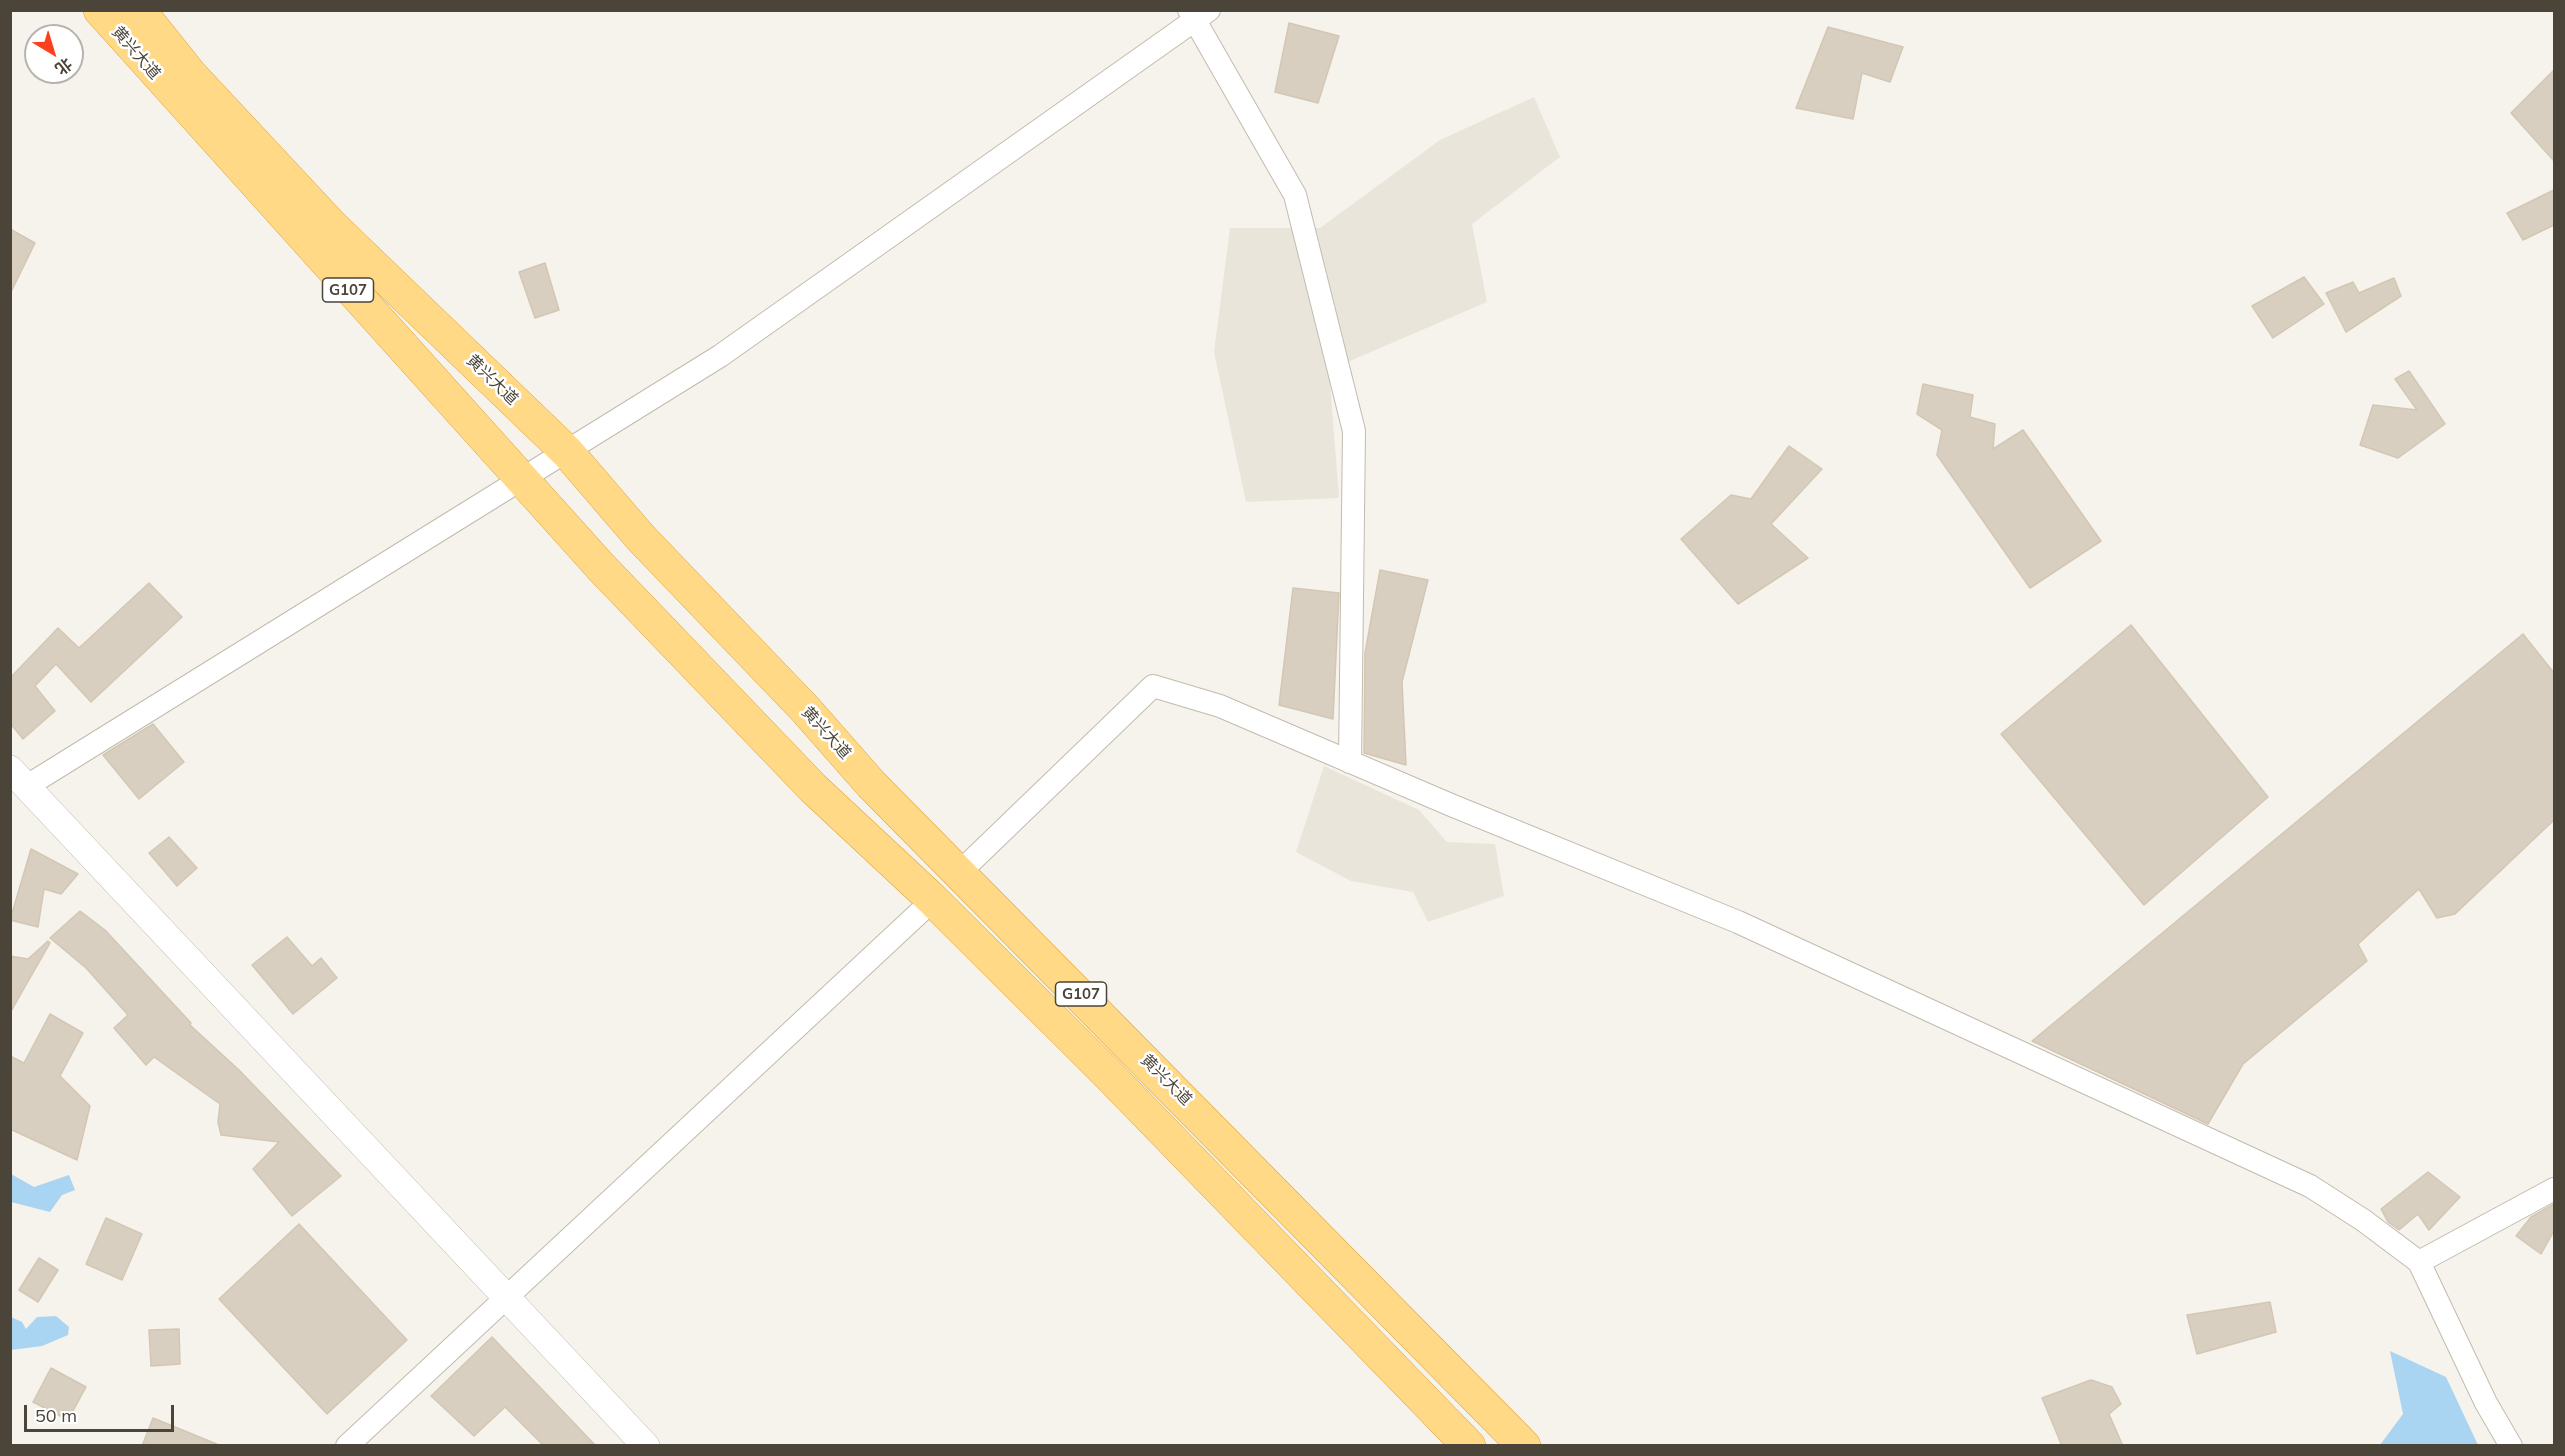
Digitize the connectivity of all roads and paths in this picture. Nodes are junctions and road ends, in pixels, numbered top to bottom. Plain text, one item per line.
1 (100, 10) edge
2 (139, 10) edge
3 (1198, 14) edge
4 (568, 453) junction
5 (521, 481) junction
6 (701, 600) junction
7 (665, 635) junction
8 (1350, 762) junction
9 (19, 777) edge
10 (960, 872) junction
11 (933, 900) junction
12 (2554, 1189) edge
13 (2420, 1262) junction
14 (505, 1298) junction
15 (347, 1446) edge
16 (646, 1446) edge
17 (1469, 1446) edge
18 (1524, 1446) edge
19 (2511, 1446) edge

1 - 5 highway, 黄兴大道 / G107
2 - 4 highway, 黄兴大道 / G107
3 - 4 street
3 - 8 street
4 - 5 street
4 - 6 highway, 黄兴大道 / G107
5 - 7 highway, 黄兴大道 / G107
5 - 9 street
6 - 7 highway
6 - 10 highway, 黄兴大道 / G107
7 - 11 highway, 黄兴大道 / G107
8 - 10 street
8 - 13 street
9 - 14 street
10 - 18 highway, 黄兴大道 / G107
11 - 14 street
11 - 17 highway, 黄兴大道 / G107
12 - 13 street
13 - 19 street
14 - 15 street
14 - 16 street

